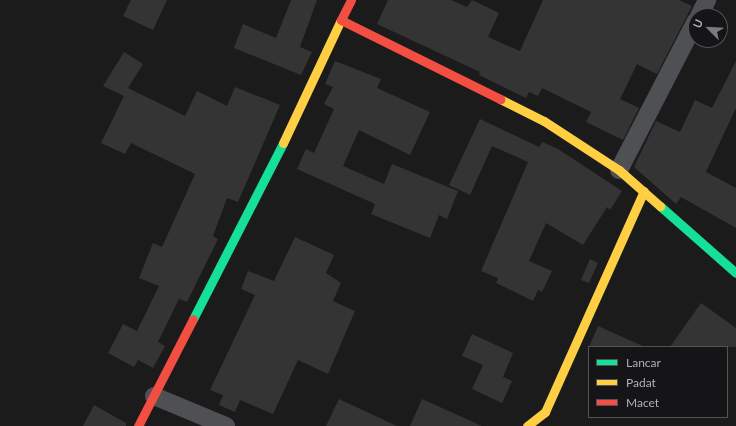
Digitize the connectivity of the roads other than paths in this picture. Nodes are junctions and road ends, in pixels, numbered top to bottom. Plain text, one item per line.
1 (351, 0) edge
2 (341, 20) junction
3 (688, 37) edge
4 (619, 170) junction
5 (644, 191) junction
6 (736, 273) edge
7 (154, 396) junction
8 (138, 426) edge
9 (226, 426) edge
10 (527, 426) edge

1 - 2 street
2 - 4 street
2 - 7 street
3 - 4 street
4 - 5 street
5 - 6 street
5 - 10 street
7 - 8 street
7 - 9 street

